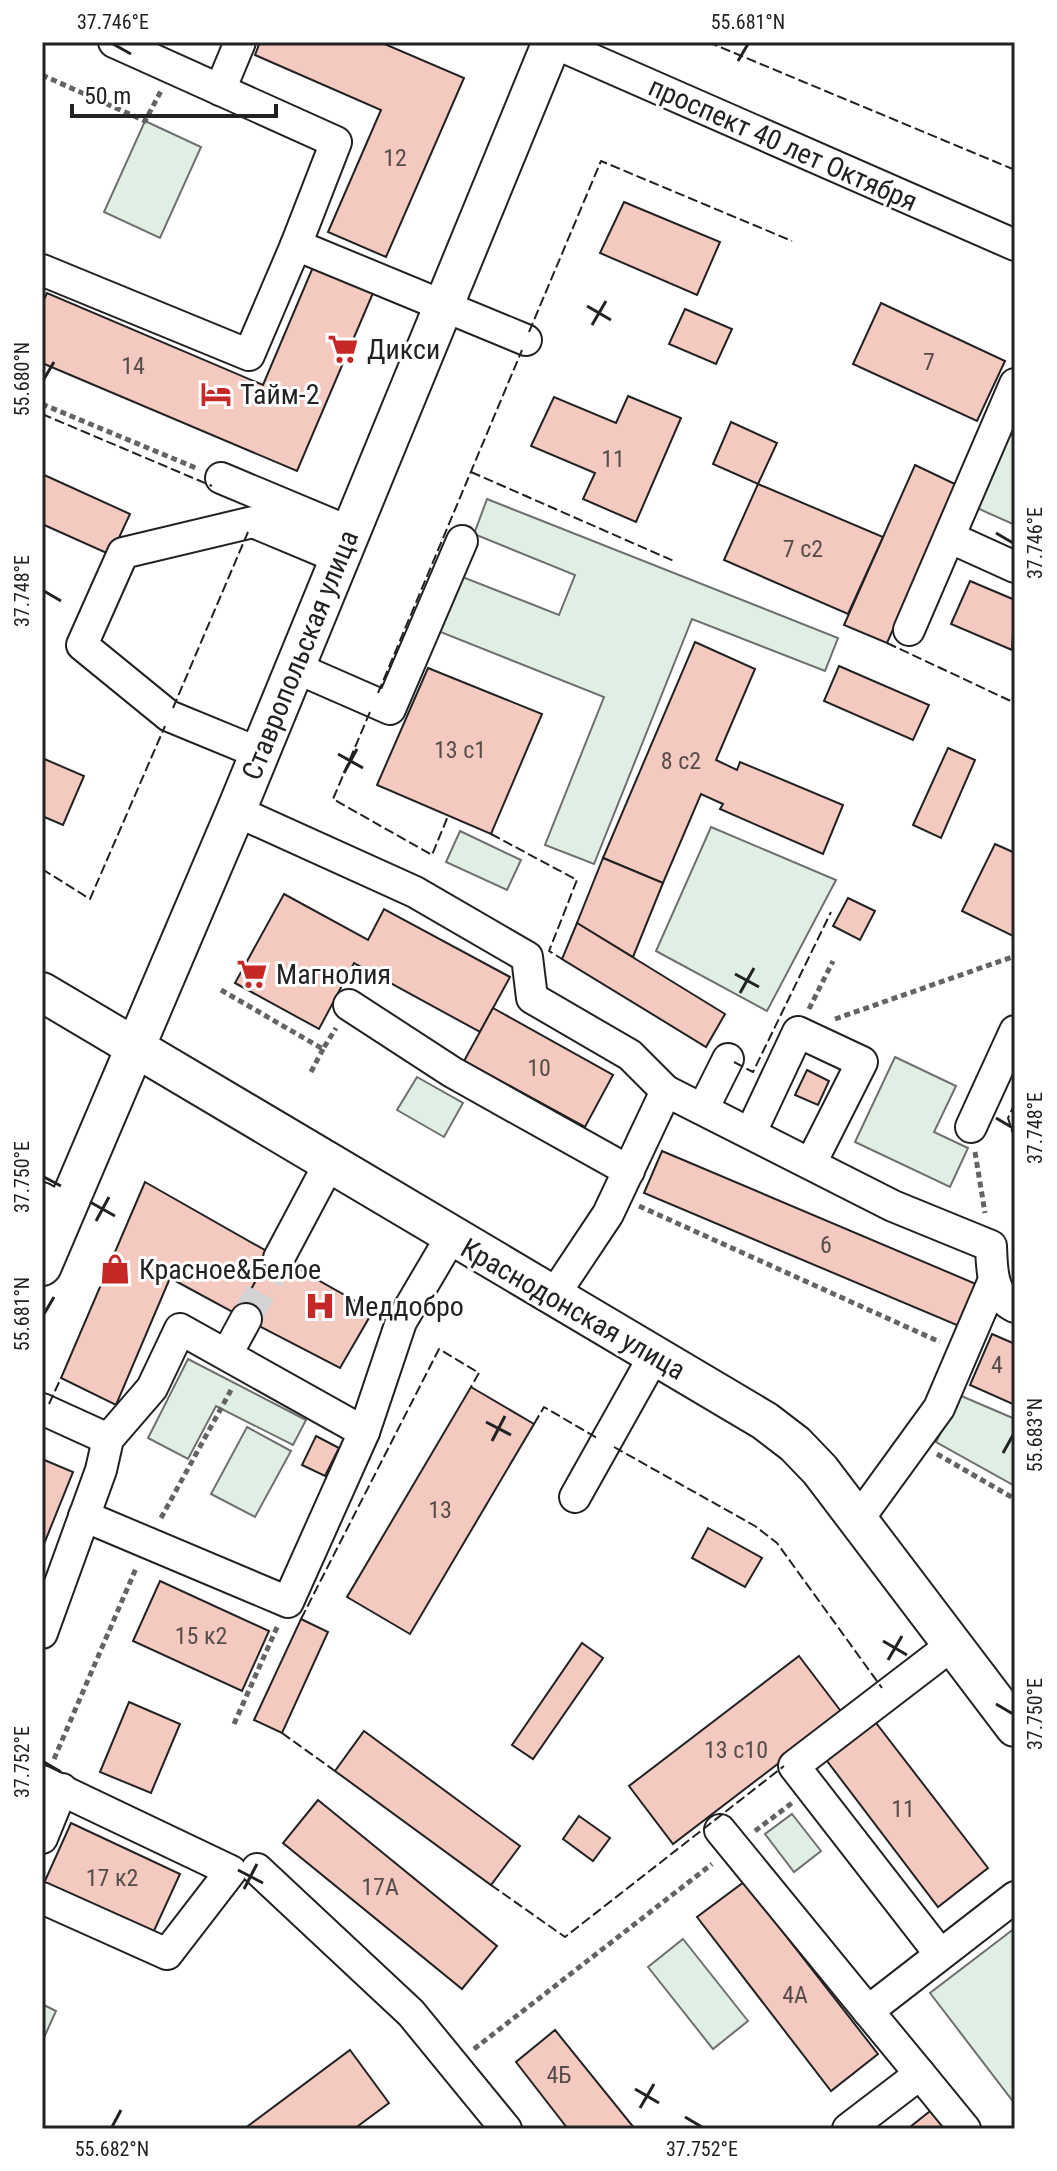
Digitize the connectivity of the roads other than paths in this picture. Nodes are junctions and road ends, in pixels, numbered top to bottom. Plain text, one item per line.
1 (114, 42) edge
2 (240, 42) edge
3 (552, 42) edge
4 (220, 90) junction
5 (296, 245) junction
6 (1015, 245) edge
7 (42, 270) edge
8 (443, 305) junction
9 (526, 340) dead end
10 (1015, 384) edge
11 (1000, 418) edge
12 (221, 478) road end
13 (951, 538) junction
14 (462, 541) dead end
15 (345, 545) junction
16 (1015, 567) edge
17 (909, 630) dead end
18 (294, 667) junction
19 (259, 753) junction
20 (236, 811) junction
21 (42, 992) edge
22 (349, 1005) road end
23 (1015, 1031) edge
24 (136, 1048) junction
25 (728, 1059) dead end
26 (666, 1091) junction
27 (703, 1109) junction
28 (971, 1127) road end
29 (751, 1132) junction
30 (811, 1163) junction
31 (329, 1164) junction
32 (622, 1183) junction
33 (54, 1205) edge
34 (451, 1237) junction
35 (279, 1258) tunnel mouth
36 (42, 1266) edge
37 (993, 1282) junction
38 (552, 1298) junction
39 (1015, 1307) edge
40 (246, 1319) tunnel mouth
41 (227, 1354) junction
42 (654, 1356) junction
43 (42, 1409) edge
44 (364, 1432) junction
45 (108, 1439) junction
46 (575, 1497) dead end
47 (84, 1516) junction
48 (857, 1521) junction
49 (42, 1633) edge
50 (952, 1645) junction
51 (1015, 1727) edge
52 (52, 1785) edge
53 (42, 1838) edge
54 (727, 1838) road end
55 (257, 1869) dead end
56 (1015, 1897) edge
57 (42, 1898) edge
58 (940, 1954) junction
59 (868, 2011) junction
60 (920, 2074) junction
61 (506, 2129) edge
62 (848, 2129) edge
63 (965, 2129) edge

1 - 4 street
2 - 4 street
3 - 6 street, проспект 40 лет Октября
3 - 8 main road, Ставропольская улица
4 - 5 street
5 - 7 street
5 - 8 street
8 - 9 street
8 - 15 main road, Ставропольская улица
10 - 11 street
11 - 13 street
12 - 15 street
13 - 16 street
13 - 17 street
14 - 18 street
15 - 18 main road, Ставропольская улица
15 - 19 street
18 - 19 main road, Ставропольская улица
19 - 20 main road, Ставропольская улица
20 - 24 main road, Ставропольская улица
20 - 26 street
21 - 24 main road, Краснодонская улица
22 - 32 street
23 - 28 street
24 - 31 main road, Краснодонская улица
24 - 33 main road, Ставропольская улица
25 - 27 street
26 - 27 street
26 - 32 street
27 - 29 street
29 - 30 street
29 - 30 street
30 - 37 street
31 - 34 main road, Краснодонская улица
31 - 35 street
32 - 38 street
33 - 36 main road, Ставропольская улица
34 - 38 main road, Краснодонская улица
34 - 44 street
37 - 39 street
37 - 48 street
38 - 42 main road, Краснодонская улица
40 - 41 street
41 - 44 street
41 - 45 street
42 - 46 street
42 - 48 main road, Краснодонская улица
43 - 45 street
44 - 47 street
45 - 47 street
47 - 49 street
48 - 50 main road, Краснодонская улица
50 - 51 main road, Краснодонская улица
50 - 58 street
52 - 53 street
52 - 57 street
54 - 59 street
55 - 61 street
56 - 58 street
58 - 59 street
59 - 60 street
60 - 62 street
60 - 63 street

